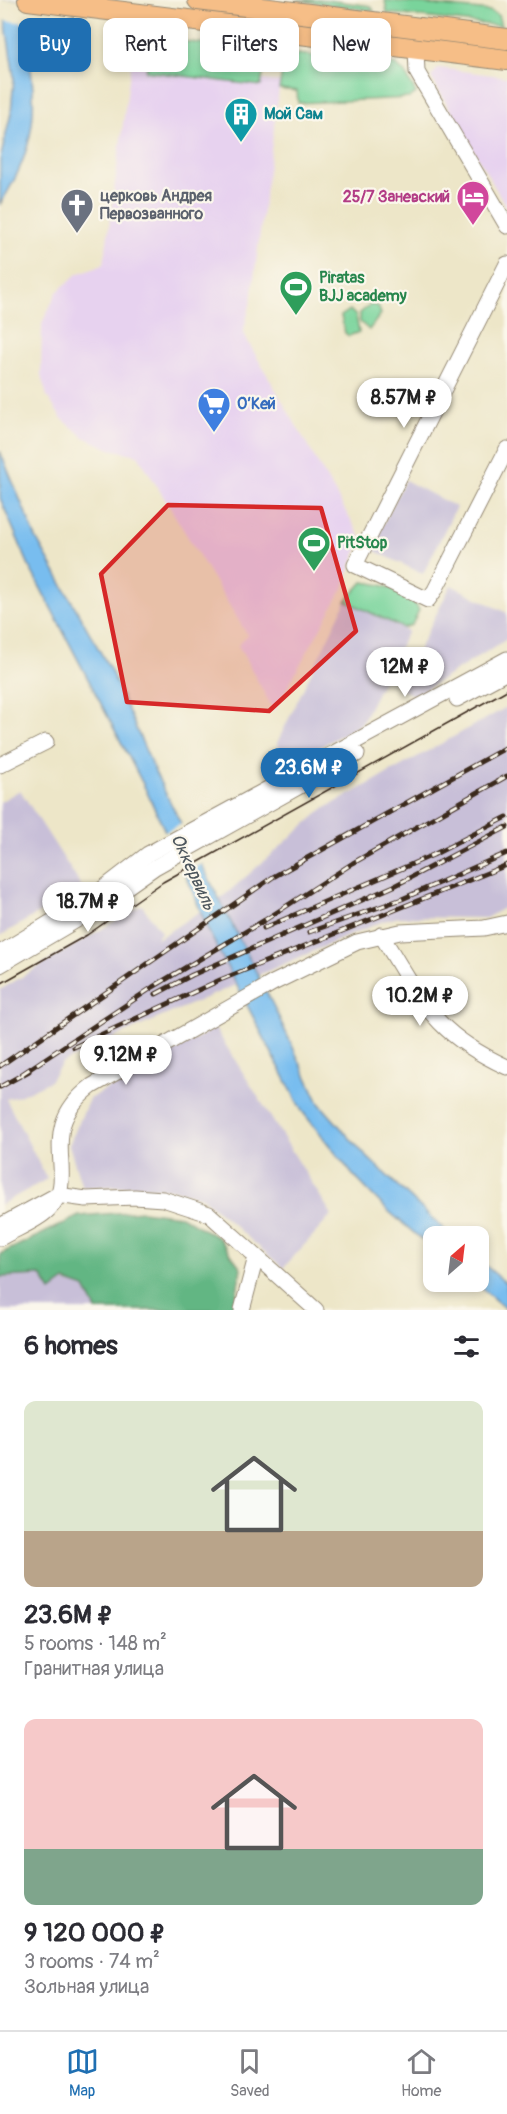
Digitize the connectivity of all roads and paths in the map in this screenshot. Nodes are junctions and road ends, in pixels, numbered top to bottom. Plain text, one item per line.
1 (198, 0) edge
2 (37, 2) edge
3 (507, 39) edge
4 (416, 50) junction
5 (507, 60) edge
6 (507, 226) edge
7 (507, 264) edge
8 (507, 449) edge
9 (507, 659) edge
10 (507, 672) edge
11 (46, 742) dead end
12 (0, 765) edge
13 (215, 825) junction
14 (152, 861) junction
15 (507, 923) edge
16 (381, 935) junction
17 (0, 953) edge
18 (0, 965) edge
19 (507, 1067) edge
20 (57, 1195) junction
21 (0, 1226) edge
22 (0, 1238) edge
23 (256, 1257) junction
24 (242, 1310) edge
25 (316, 1310) edge

1 - 3 main road
2 - 4 main road
4 - 5 main road
4 - 6 street
7 - 8 street
9 - 13 street
10 - 13 street
11 - 12 street
13 - 14 street
14 - 17 street
14 - 18 street
15 - 16 street
16 - 19 street
16 - 20 street
20 - 21 street
20 - 22 street
20 - 23 street
23 - 24 street
23 - 25 street

